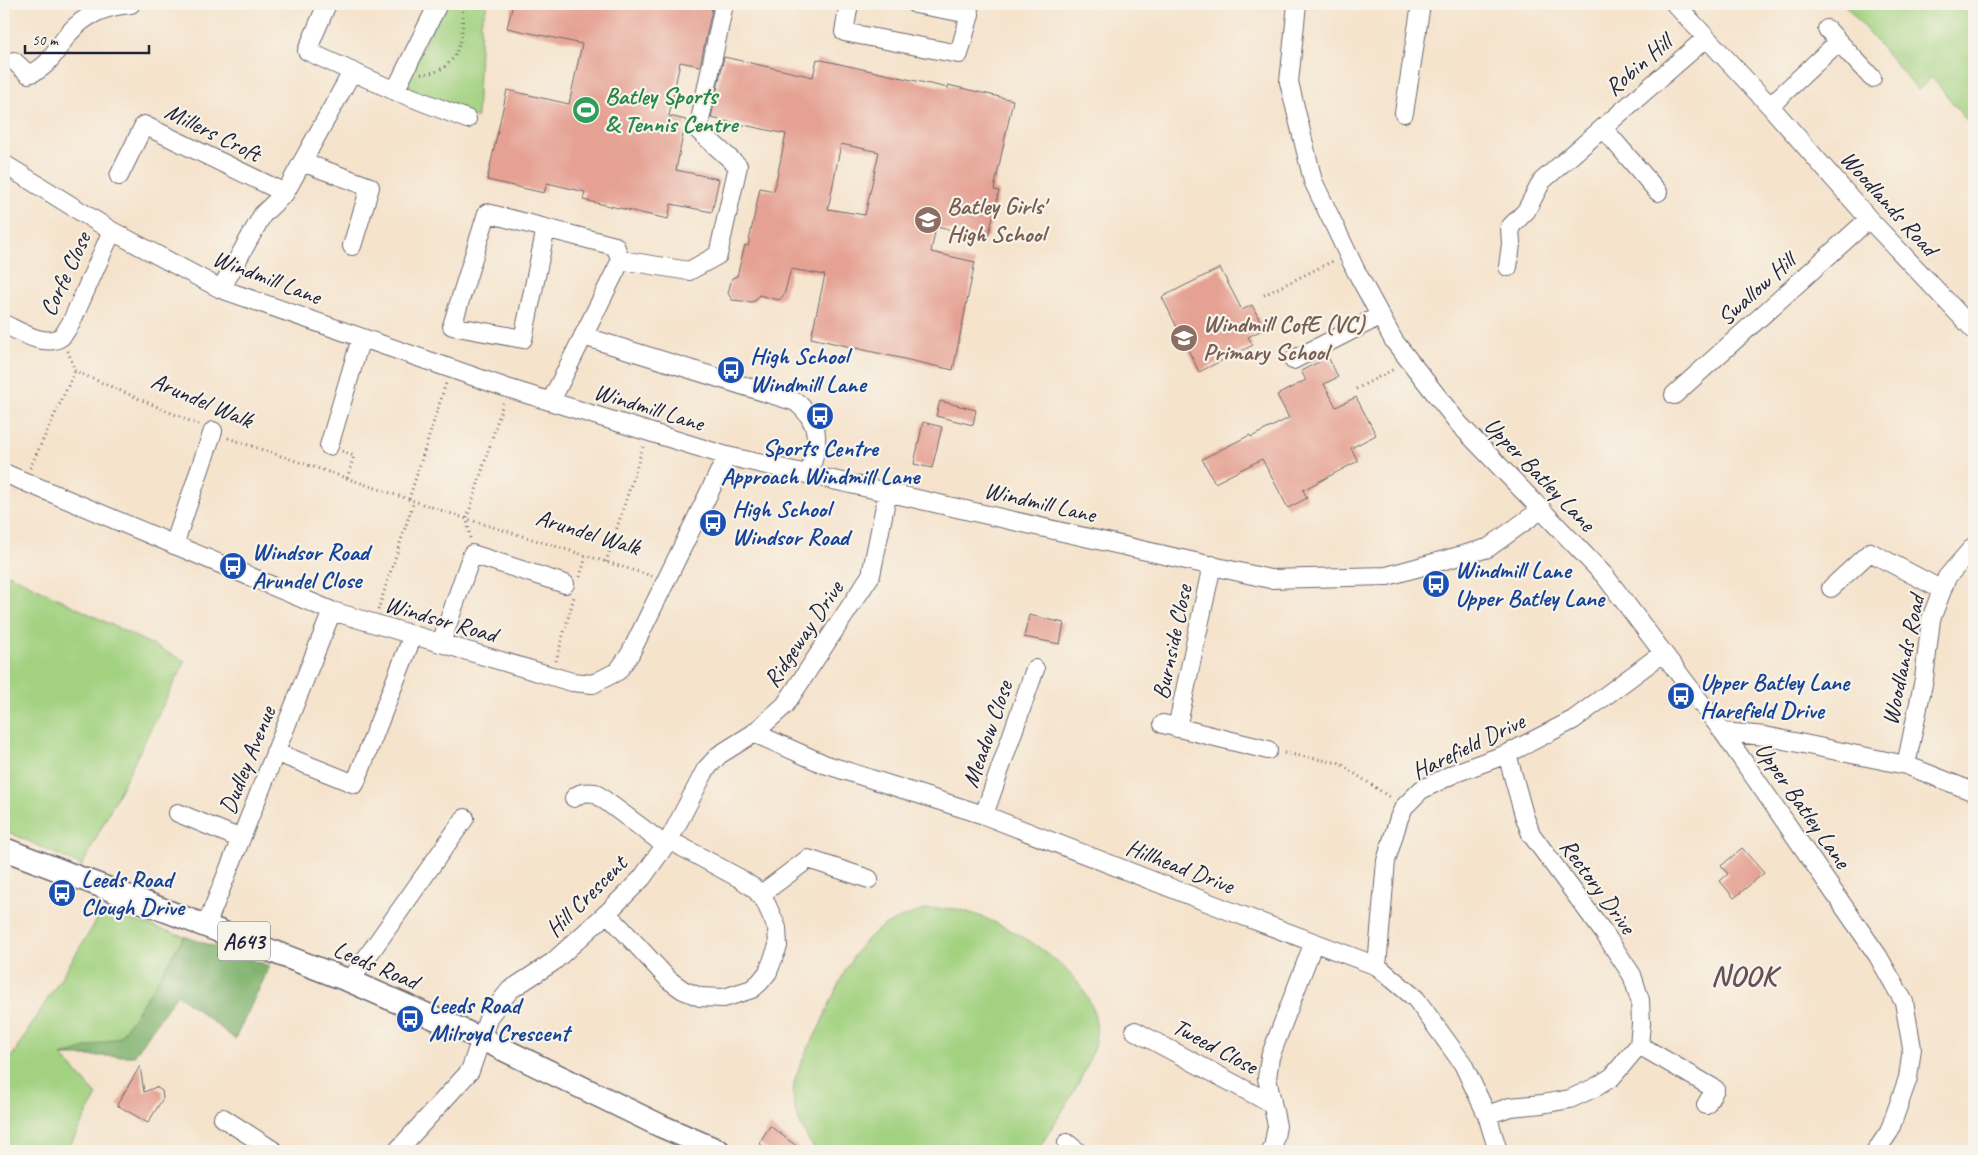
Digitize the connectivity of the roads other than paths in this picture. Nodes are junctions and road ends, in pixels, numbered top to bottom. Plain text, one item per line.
1 (131, 4) edge
2 (327, 4) edge
3 (438, 4) edge
4 (724, 4) edge
5 (849, 4) edge
6 (914, 4) edge
7 (1297, 4) edge
8 (1421, 4) edge
9 (1676, 4) edge
10 (1706, 38) junction
11 (14, 61) dead end
12 (352, 72) junction
13 (1872, 78) dead end
14 (395, 91) junction
15 (1770, 106) junction
16 (1404, 113) dead end
17 (467, 120) dead end
18 (1602, 128) junction
19 (302, 162) junction
20 (4, 164) edge
21 (119, 176) dead end
22 (1658, 192) dead end
23 (286, 193) junction
24 (1870, 219) junction
25 (546, 228) junction
26 (112, 230) junction
27 (352, 246) dead end
28 (621, 260) junction
29 (1508, 267) dead end
30 (221, 289) junction
31 (1380, 316) junction
32 (4, 324) edge
33 (1974, 330) edge
34 (583, 336) junction
35 (361, 338) junction
36 (1293, 360) dead end
37 (1674, 395) dead end
38 (551, 401) junction
39 (213, 431) road end
40 (329, 446) road end
41 (727, 456) junction
42 (4, 474) edge
43 (809, 474) junction
44 (888, 491) junction
45 (1542, 509) junction
46 (174, 545) junction
47 (1974, 546) edge
48 (1212, 565) junction
49 (573, 587) road end
50 (1831, 588) dead end
51 (1942, 590) junction
52 (332, 611) junction
53 (413, 635) junction
54 (441, 643) junction
55 (1663, 653) junction
56 (1035, 669) dead end
57 (1723, 732) junction
58 (754, 733) junction
59 (1268, 749) road end
60 (275, 752) junction
61 (1507, 754) junction
62 (1906, 765) junction
63 (706, 769) joint
64 (1974, 792) edge
65 (574, 798) dead end
66 (178, 813) dead end
67 (984, 815) junction
68 (465, 818) dead end
69 (241, 839) junction
70 (667, 843) junction
71 (4, 849) edge
72 (869, 879) dead end
73 (760, 895) junction
74 (607, 913) junction
75 (206, 926) junction
76 (1314, 942) junction
77 (1377, 966) junction
78 (350, 981) junction
79 (1135, 1031) dead end
80 (482, 1039) junction
81 (1639, 1045) junction
82 (1272, 1104) junction
83 (1706, 1105) dead end
84 (1487, 1115) junction
85 (223, 1118) dead end
86 (696, 1147) edge
87 (274, 1151) edge
88 (397, 1151) edge
89 (719, 1151) edge
90 (1270, 1151) edge
91 (1498, 1151) edge
92 (1876, 1151) edge

1 - 11 street
2 - 12 street
3 - 14 street
4 - 28 street
5 - 6 street
7 - 31 street, Upper Batley Lane
8 - 16 street
9 - 10 street, Woodlands Road
10 - 15 street, Woodlands Road
10 - 18 street, Robin Hill
12 - 14 street
12 - 19 street
13 - 15 street
14 - 17 street
15 - 24 street, Woodlands Road
18 - 22 street, Robin Hill
18 - 29 street, Robin Hill
19 - 23 street
19 - 27 street
20 - 26 street, Windmill Lane
21 - 23 street, Millers Croft
23 - 30 street
24 - 33 street, Woodlands Road
24 - 37 street, Swallow Hill
25 - 25 street
25 - 28 street
26 - 30 street, Windmill Lane
26 - 32 street, Corfe Close
28 - 34 street
30 - 35 street, Windmill Lane
31 - 36 street
31 - 45 street, Upper Batley Lane
34 - 38 street
34 - 43 street
35 - 38 street, Windmill Lane
35 - 40 street
38 - 41 street, Windmill Lane
39 - 46 street
41 - 43 street, Windmill Lane
41 - 54 street, Windsor Road
42 - 46 street, Windsor Road
43 - 44 street, Windmill Lane
44 - 48 street, Windmill Lane
44 - 58 street, Ridgeway Drive
45 - 48 street, Windmill Lane
45 - 55 street, Upper Batley Lane
46 - 52 street, Windsor Road
47 - 51 street, Woodlands Road
48 - 59 street, Burnside Close
49 - 54 street
50 - 51 street
51 - 62 street, Woodlands Road
52 - 53 street, Windsor Road
52 - 60 street, Dudley Avenue
53 - 54 street, Windsor Road
53 - 60 street
55 - 57 street, Upper Batley Lane
55 - 61 street, Harefield Drive
56 - 67 street, Meadow Close
57 - 62 street
57 - 92 street, Upper Batley Lane
58 - 63 street, Ridgeway Drive
58 - 67 street, Hillhead Drive
60 - 69 street, Dudley Avenue
61 - 77 street, Harefield Drive
61 - 81 street, Rectory Drive
62 - 64 street
63 - 70 street, Hill Crescent
65 - 70 street
66 - 69 street
67 - 76 street, Hillhead Drive
68 - 78 street
69 - 75 street, Dudley Avenue
70 - 73 street
70 - 74 street, Hill Crescent
71 - 75 main road, Leeds Road / A643
72 - 73 street
73 - 74 street
74 - 80 street, Hill Crescent
75 - 78 main road, Leeds Road / A643
76 - 77 street, Hillhead Drive
76 - 82 street
77 - 84 street, Hillhead Drive
78 - 80 main road, Leeds Road / A643
79 - 82 street, Tweed Close
80 - 86 main road, Leeds Road / A643
80 - 88 street, Hill Crescent
81 - 83 street
81 - 84 street
82 - 90 street
84 - 91 street, Hillhead Drive
85 - 87 street
86 - 89 main road, Leeds Road / A643

